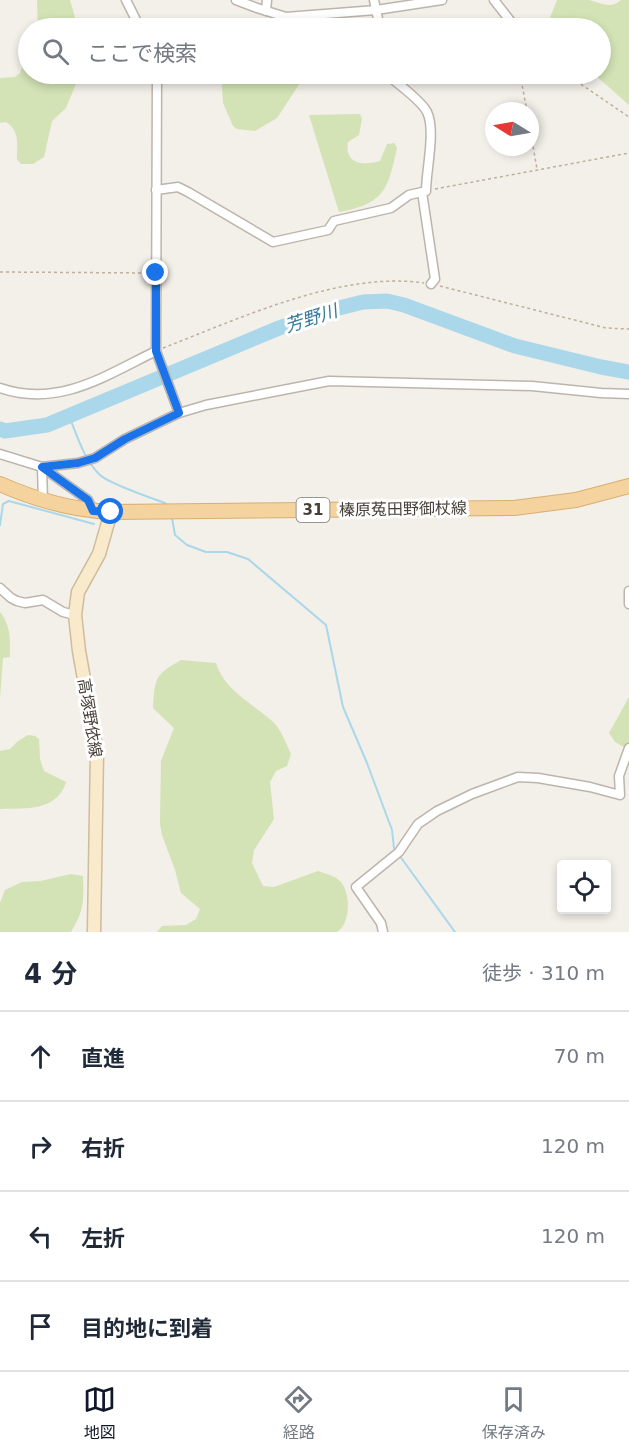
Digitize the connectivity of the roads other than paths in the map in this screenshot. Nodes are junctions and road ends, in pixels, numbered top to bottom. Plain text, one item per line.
1 (126, 0) edge
2 (236, 0) edge
3 (267, 0) edge
4 (374, 0) edge
5 (442, 0) edge
6 (494, 0) edge
7 (376, 10) junction
8 (266, 11) junction
9 (135, 18) edge
10 (378, 18) edge
11 (508, 18) edge
12 (157, 84) edge
13 (397, 84) edge
14 (156, 190) junction
15 (426, 191) road end
16 (431, 284) road end
17 (157, 353) junction
18 (0, 388) edge
19 (629, 394) edge
20 (178, 411) junction
21 (0, 454) edge
22 (42, 467) junction
23 (0, 484) edge
24 (629, 486) edge
25 (43, 501) junction
26 (93, 511) junction
27 (111, 512) junction
28 (0, 588) edge
29 (629, 591) edge
30 (629, 604) edge
31 (75, 615) junction
32 (629, 748) edge
33 (94, 932) edge
34 (383, 932) edge

1 - 9 street
2 - 8 street
3 - 8 street
4 - 7 street
5 - 7 street
6 - 11 street
7 - 8 street
7 - 10 street
12 - 14 street
13 - 15 street
14 - 16 street
14 - 17 street
17 - 18 street
17 - 20 street
19 - 20 street
20 - 22 street
21 - 22 street
22 - 25 street
22 - 26 street
23 - 25 main road, 榛原菟田野御杖線 / 31
24 - 27 main road, 榛原菟田野御杖線 / 31
25 - 26 main road, 榛原菟田野御杖線 / 31
26 - 27 main road, 榛原菟田野御杖線 / 31
27 - 31 main road, 高塚野依線
28 - 31 street
29 - 30 street
31 - 33 main road, 高塚野依線
32 - 34 street

